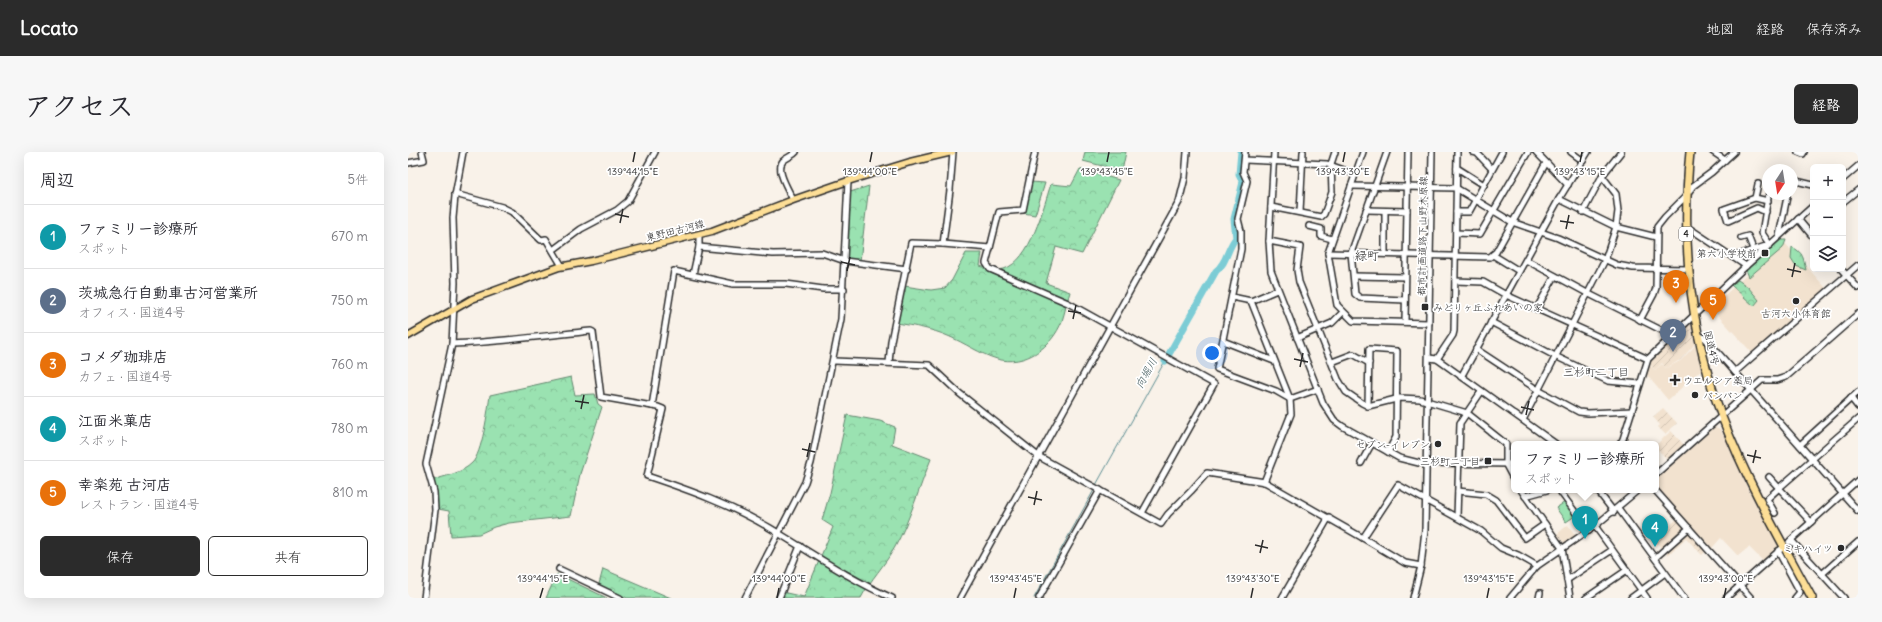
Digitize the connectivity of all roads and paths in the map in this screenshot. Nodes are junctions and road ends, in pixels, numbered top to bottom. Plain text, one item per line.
1 (422, 152) edge
2 (463, 152) edge
3 (655, 152) edge
4 (796, 152) edge
5 (952, 152) edge
6 (1035, 152) edge
7 (1187, 152) edge
8 (1245, 152) edge
9 (1274, 152) edge
10 (1303, 152) edge
11 (1335, 152) edge
12 (1363, 152) edge
13 (1387, 152) edge
14 (1408, 152) edge
15 (1432, 152) edge
16 (1457, 152) edge
17 (1473, 152) edge
18 (1502, 152) edge
19 (1528, 152) edge
20 (1536, 152) edge
21 (1571, 152) edge
22 (1588, 152) edge
23 (1621, 152) edge
24 (1690, 152) edge
25 (1713, 152) edge
26 (1734, 152) edge
27 (1798, 152) edge
28 (1804, 152) edge
29 (1245, 160) junction
30 (1725, 160) junction
31 (1583, 161) junction
32 (1273, 162) junction
33 (408, 163) edge
34 (1303, 163) junction
35 (1546, 163) junction
36 (1331, 164) junction
37 (1858, 166) edge
38 (1456, 168) junction
39 (1492, 169) junction
40 (1355, 174) junction
41 (1602, 176) junction
42 (1846, 177) edge
43 (848, 181) junction
44 (1798, 181) edge
45 (1810, 183) edge
46 (1758, 184) dead end
47 (1484, 185) junction
48 (1568, 185) junction
49 (1351, 186) junction
50 (1374, 187) junction
51 (1407, 187) junction
52 (1432, 187) junction
53 (1456, 188) junction
54 (1858, 190) edge
55 (455, 194) junction
56 (1687, 194) junction
57 (1755, 198) junction
58 (1559, 199) junction
59 (793, 200) junction
60 (1475, 200) junction
61 (1786, 200) edge
62 (1846, 200) edge
63 (1271, 207) junction
64 (1810, 209) edge
65 (1366, 210) junction
66 (1385, 211) junction
67 (1406, 211) junction
68 (1494, 211) junction
69 (1300, 212) junction
70 (1456, 212) junction
71 (1583, 212) junction
72 (1766, 212) junction
73 (1798, 219) junction
74 (1512, 222) junction
75 (1308, 226) dead end
76 (1686, 226) junction
77 (1616, 227) junction
78 (1541, 232) junction
79 (1808, 232) joint
80 (1456, 233) junction
81 (699, 235) junction
82 (1779, 236) junction
83 (1812, 236) edge
84 (1656, 237) junction
85 (1741, 238) dead end
86 (1332, 239) junction
87 (1269, 241) junction
88 (943, 244) junction
89 (1770, 245) junction
90 (699, 247) junction
91 (990, 248) junction
92 (1753, 249) junction
93 (553, 250) junction
94 (1328, 253) junction
95 (1351, 253) junction
96 (1385, 254) junction
97 (1406, 254) junction
98 (1430, 255) junction
99 (1456, 255) junction
100 (1493, 256) junction
101 (1732, 257) junction
102 (845, 260) junction
103 (1526, 260) junction
104 (1605, 260) junction
105 (1858, 265) edge
106 (562, 266) junction
107 (1746, 266) junction
108 (907, 269) junction
109 (1656, 269) junction
110 (1688, 269) junction
111 (1519, 271) junction
112 (1844, 272) edge
113 (692, 274) junction
114 (1354, 276) junction
115 (1555, 276) junction
116 (1847, 276) junction
117 (1405, 277) junction
118 (1455, 281) junction
119 (1858, 288) edge
120 (844, 289) junction
121 (1277, 290) junction
122 (1587, 293) junction
123 (1506, 295) junction
124 (1232, 297) junction
125 (1405, 300) junction
126 (1250, 301) junction
127 (1537, 308) junction
128 (453, 311) junction
129 (1343, 312) junction
130 (1858, 314) edge
131 (1695, 316) junction
132 (1640, 320) junction
133 (1405, 322) junction
134 (1491, 322) junction
135 (1429, 323) junction
136 (1572, 324) junction
137 (1111, 326) junction
138 (1318, 330) junction
139 (1698, 335) junction
140 (408, 336) edge
141 (1673, 336) junction
142 (1297, 338) junction
143 (1223, 341) junction
144 (452, 344) junction
145 (1476, 349) junction
146 (1555, 356) junction
147 (1429, 358) junction
148 (1437, 359) junction
149 (1648, 359) junction
150 (1274, 360) junction
151 (834, 361) junction
152 (1332, 362) junction
153 (889, 363) junction
154 (1369, 363) junction
155 (1736, 372) junction
156 (1461, 377) junction
157 (1640, 384) junction
158 (1318, 389) junction
159 (1538, 390) junction
160 (1751, 390) junction
161 (1481, 392) junction
162 (1858, 392) edge
163 (1851, 398) junction
164 (1290, 399) junction
165 (1397, 399) junction
166 (1428, 401) junction
167 (652, 406) junction
168 (1368, 406) junction
169 (1858, 407) edge
170 (1632, 411) junction
171 (1467, 413) junction
172 (1721, 415) junction
173 (1858, 419) edge
174 (1523, 420) junction
175 (1552, 441) edge
176 (1621, 441) edge
177 (1372, 443) junction
178 (1800, 445) junction
179 (1388, 452) junction
180 (1038, 456) junction
181 (1814, 460) junction
182 (1361, 463) dead end
183 (1427, 464) junction
184 (1459, 464) junction
185 (1511, 464) edge
186 (1506, 465) junction
187 (1659, 471) edge
188 (1511, 474) edge
189 (1769, 477) dead end
190 (1858, 480) edge
191 (1264, 482) junction
192 (1779, 488) junction
193 (1100, 490) junction
194 (1458, 492) junction
195 (1523, 493) edge
196 (1536, 493) edge
197 (1561, 493) edge
198 (1600, 493) edge
199 (1635, 493) edge
200 (1658, 493) edge
201 (1844, 494) junction
202 (1525, 496) junction
203 (1426, 500) junction
204 (1618, 508) junction
205 (1858, 511) edge
206 (1614, 512) junction
207 (1142, 513) junction
208 (1775, 513) dead end
209 (1457, 516) junction
210 (1329, 517) junction
211 (1811, 522) junction
212 (1545, 524) junction
213 (1595, 526) junction
214 (1689, 528) junction
215 (1588, 531) junction
216 (779, 533) junction
217 (1363, 538) junction
218 (1858, 542) edge
219 (800, 546) junction
220 (1562, 548) junction
221 (1612, 550) junction
222 (1655, 558) junction
223 (1421, 566) junction
224 (1537, 566) junction
225 (559, 569) dead end
226 (1627, 570) junction
227 (1665, 573) junction
228 (1822, 574) junction
229 (1567, 580) junction
230 (1740, 586) junction
231 (1642, 590) junction
232 (424, 598) edge
233 (620, 598) edge
234 (745, 598) edge
235 (779, 598) edge
236 (892, 598) edge
237 (960, 598) edge
238 (1039, 598) edge
239 (1282, 598) edge
240 (1413, 598) edge
241 (1510, 598) edge
242 (1570, 598) edge
243 (1586, 598) edge
244 (1630, 598) edge
245 (1647, 598) edge
246 (1684, 598) edge
247 (1726, 598) edge
248 (1751, 598) edge
249 (1795, 598) edge
250 (1812, 598) edge
251 (1844, 598) edge

1 - 33 street
2 - 55 street
3 - 93 street
4 - 59 street
5 - 43 main road, 東野田古河線
5 - 88 street
6 - 91 street
7 - 137 street
8 - 29 street
9 - 32 street
10 - 34 street
11 - 36 street
12 - 40 street
13 - 50 street
14 - 51 street
15 - 52 street, 都市計画道路下山野木原線
16 - 38 street
17 - 39 street
18 - 39 street
19 - 68 street
20 - 35 street
21 - 31 street
22 - 31 street
23 - 41 street
24 - 56 highway, 国道4号 / 4
25 - 30 street
26 - 30 street
27 - 28 street
29 - 32 street
29 - 124 street
30 - 56 street
31 - 48 street
32 - 34 street
32 - 63 street
34 - 36 street
34 - 69 street
35 - 48 street
35 - 74 street
36 - 40 street
36 - 69 street
37 - 42 street
38 - 47 street
38 - 53 street
39 - 47 street
40 - 49 street
41 - 71 street
41 - 77 street
43 - 59 main road, 東野田古河線
43 - 102 street
44 - 45 street
46 - 57 street
47 - 60 street
48 - 58 street
49 - 50 street
49 - 86 street
50 - 51 street
50 - 65 street
51 - 52 street
51 - 67 street
52 - 53 street
52 - 98 street, 都市計画道路下山野木原線
53 - 60 street
53 - 70 street
54 - 62 street
55 - 93 street
55 - 128 street
56 - 76 highway, 国道4号 / 4
56 - 84 street
57 - 72 street
57 - 72 street
58 - 71 street
58 - 78 street
59 - 81 main road, 東野田古河線
60 - 68 street
60 - 70 street
61 - 82 street
63 - 69 street
63 - 87 street
64 - 73 street
65 - 66 street
65 - 95 street
66 - 67 street
66 - 96 street
67 - 97 street
68 - 74 street
68 - 80 street
70 - 80 street
71 - 77 street
72 - 89 street
73 - 79 street
73 - 82 street
74 - 78 street
74 - 100 street
75 - 86 street
76 - 101 street
76 - 110 highway, 国道4号 / 4
77 - 84 street
77 - 104 street
78 - 103 street
78 - 104 street
79 - 83 street
80 - 99 street
81 - 90 street
81 - 106 main road, 東野田古河線
82 - 89 street
84 - 109 street
85 - 92 street
86 - 94 street
87 - 121 street
87 - 138 street
88 - 91 street
88 - 108 street
89 - 92 street
89 - 107 street
90 - 102 street
90 - 113 street
91 - 137 street
92 - 101 street
93 - 106 street
94 - 95 street
94 - 129 street
95 - 96 street
95 - 114 street
96 - 97 street
97 - 98 street
97 - 117 street
98 - 99 street
98 - 135 street, 都市計画道路下山野木原線
99 - 100 street
99 - 118 street
100 - 111 street
101 - 107 street
102 - 108 street
102 - 120 street
103 - 111 street
103 - 115 street
104 - 109 street
104 - 122 street
105 - 116 street
106 - 128 main road, 東野田古河線
107 - 131 street
108 - 153 street
109 - 110 street
109 - 132 street
110 - 131 highway, 国道4号 / 4
111 - 123 street
112 - 116 street
113 - 120 street
113 - 167 street
114 - 117 street
114 - 125 street
115 - 122 street
115 - 127 street
116 - 119 street
116 - 155 street
117 - 125 street
118 - 123 street
118 - 148 street
120 - 151 street
121 - 126 street
121 - 142 street
122 - 132 street
122 - 136 street
123 - 127 street
123 - 134 street
124 - 126 street
124 - 143 street
125 - 133 street
126 - 150 street
127 - 136 street
128 - 140 main road, 東野田古河線
128 - 144 street
129 - 133 street
129 - 138 street
130 - 160 street
131 - 139 highway, 国道4号 / 4
131 - 141 street
132 - 141 street
133 - 135 street
134 - 145 street
134 - 146 street
135 - 147 street, 都市計画道路下山野木原線
136 - 146 street
136 - 149 street
137 - 180 street
137 - 207 street
138 - 142 street
138 - 152 street
139 - 155 street
139 - 172 highway, 国道4号 / 4
141 - 149 street
142 - 158 street
143 - 150 street
143 - 164 street
144 - 167 street
144 - 232 street
145 - 156 street
145 - 159 street
146 - 157 street
146 - 159 street
147 - 148 street
147 - 166 street, 都市計画道路下山野木原線
148 - 156 street
149 - 157 street
150 - 164 street
151 - 153 street
151 - 216 street
152 - 154 street
152 - 168 street
153 - 180 street
154 - 165 street
154 - 168 street
155 - 160 street
156 - 161 street
157 - 170 street
158 - 164 street
158 - 177 street
159 - 170 street
159 - 174 street
160 - 172 street
160 - 178 street
161 - 171 street
161 - 174 street
162 - 163 street
163 - 169 street
163 - 178 street
164 - 191 street
165 - 166 street
165 - 168 street
165 - 179 street
166 - 171 street
166 - 183 street, 都市計画道路下山野木原線
167 - 216 street
170 - 176 street
171 - 184 street
171 - 186 street
172 - 187 street
172 - 250 highway, 国道4号 / 4
173 - 181 street
174 - 175 street
177 - 179 street
177 - 182 street
178 - 181 street
179 - 183 street
180 - 193 street
180 - 237 street
181 - 192 street
181 - 201 street
183 - 184 street
183 - 203 street, 都市計画道路下山野木原線
184 - 186 street
184 - 194 street
185 - 186 street
186 - 188 street
189 - 192 street
190 - 201 street
191 - 207 street
191 - 210 street
192 - 208 street
192 - 211 street
193 - 207 street
193 - 238 street
194 - 209 street
194 - 212 street
195 - 202 street
196 - 202 street
197 - 215 street
198 - 206 street
199 - 204 street
200 - 214 street
201 - 205 street
201 - 211 street
202 - 212 street
203 - 209 street
203 - 217 street
203 - 223 street, 都市計画道路下山野木原線
204 - 206 street
204 - 222 street
206 - 213 street
209 - 224 street
210 - 217 street
210 - 239 street
211 - 228 street
212 - 220 street
213 - 215 street
213 - 221 street
214 - 222 street
214 - 230 street
215 - 220 street
216 - 219 street
216 - 234 street
217 - 223 street
218 - 228 street
219 - 235 street
219 - 236 street
220 - 224 street
220 - 229 street
221 - 226 street
221 - 229 street
222 - 227 street
223 - 240 street, 都市計画道路下山野木原線
224 - 241 street
225 - 233 street
226 - 231 street
226 - 243 street
227 - 231 street
227 - 246 street
228 - 251 street
229 - 242 street
230 - 247 street
230 - 248 street
230 - 249 street
231 - 244 street
231 - 245 street

